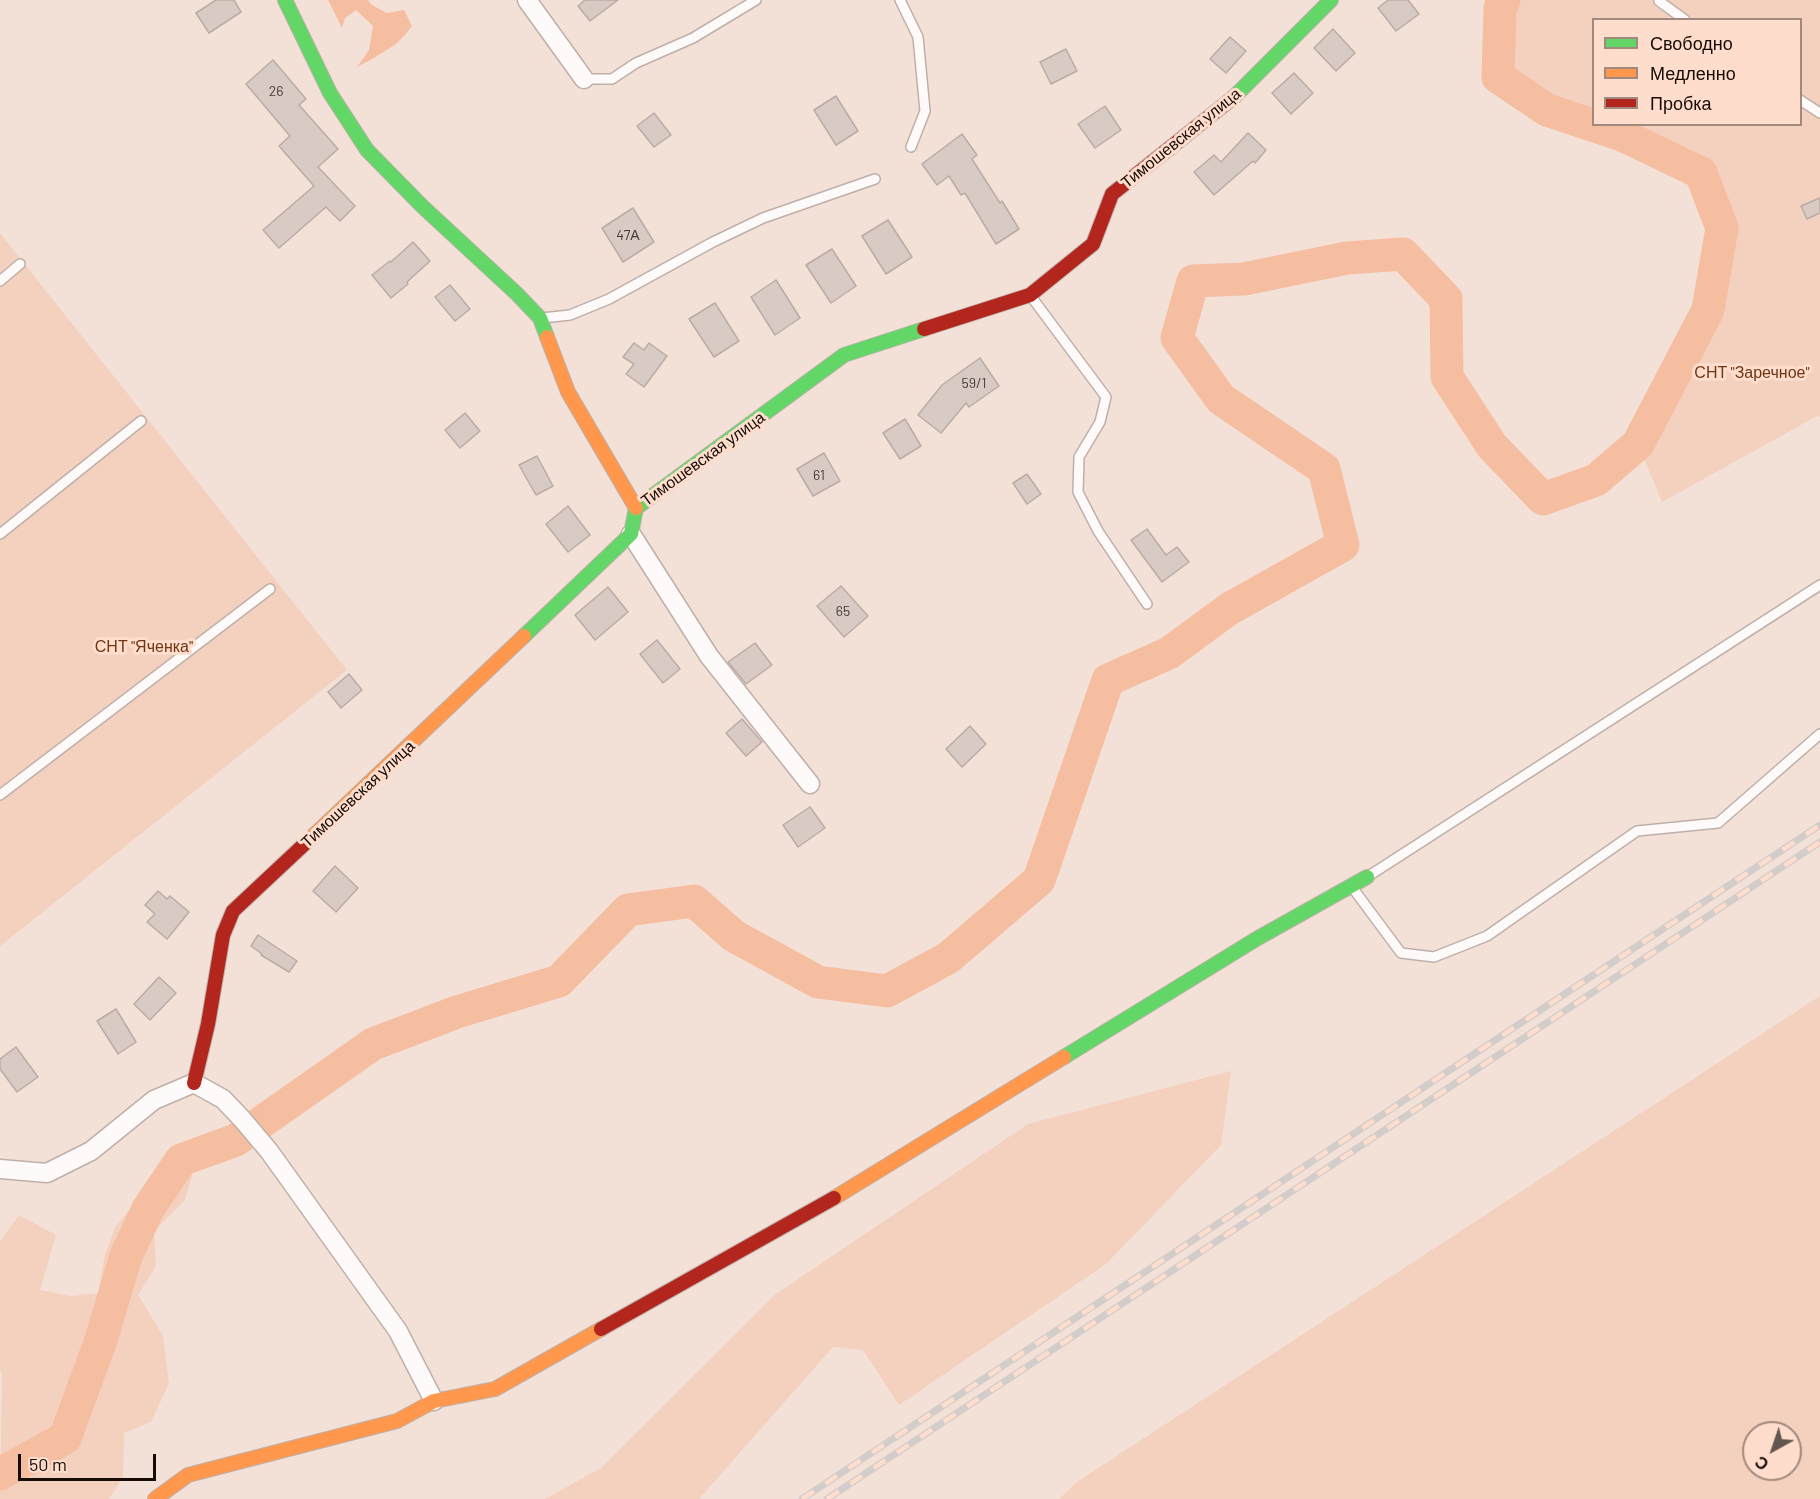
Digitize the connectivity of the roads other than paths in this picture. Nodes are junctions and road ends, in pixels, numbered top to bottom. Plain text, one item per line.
1 (285, 0) edge
2 (527, 0) edge
3 (756, 0) edge
4 (900, 0) edge
5 (1331, 0) edge
6 (1659, 1) edge
7 (1682, 18) edge
8 (584, 79) joint
9 (1802, 101) edge
10 (1820, 113) edge
11 (911, 147) dead end
12 (875, 180) dead end
13 (20, 264) dead end
14 (0, 281) edge
15 (1030, 295) junction
16 (540, 318) junction
17 (141, 421) dead end
18 (636, 508) junction
19 (0, 534) edge
20 (631, 534) junction
21 (1820, 585) edge
22 (270, 589) dead end
23 (1147, 604) dead end
24 (1820, 734) edge
25 (810, 784) dead end
26 (0, 795) edge
27 (1367, 877) joint
28 (1352, 887) junction
29 (194, 1083) junction
30 (0, 1168) edge
31 (434, 1401) junction
32 (155, 1499) edge

1 - 16 street
2 - 8 street
3 - 8 lane
4 - 11 lane
5 - 15 street, Тимошевская улица
6 - 7 lane
9 - 10 lane
12 - 16 lane
13 - 14 lane
15 - 18 street, Тимошевская улица
15 - 23 lane
16 - 18 street
17 - 19 lane
18 - 20 street, Тимошевская улица
20 - 25 street
20 - 29 street, Тимошевская улица
21 - 27 lane
22 - 26 lane
24 - 28 lane
27 - 28 street
28 - 31 street
29 - 30 street
29 - 31 street
31 - 32 street

